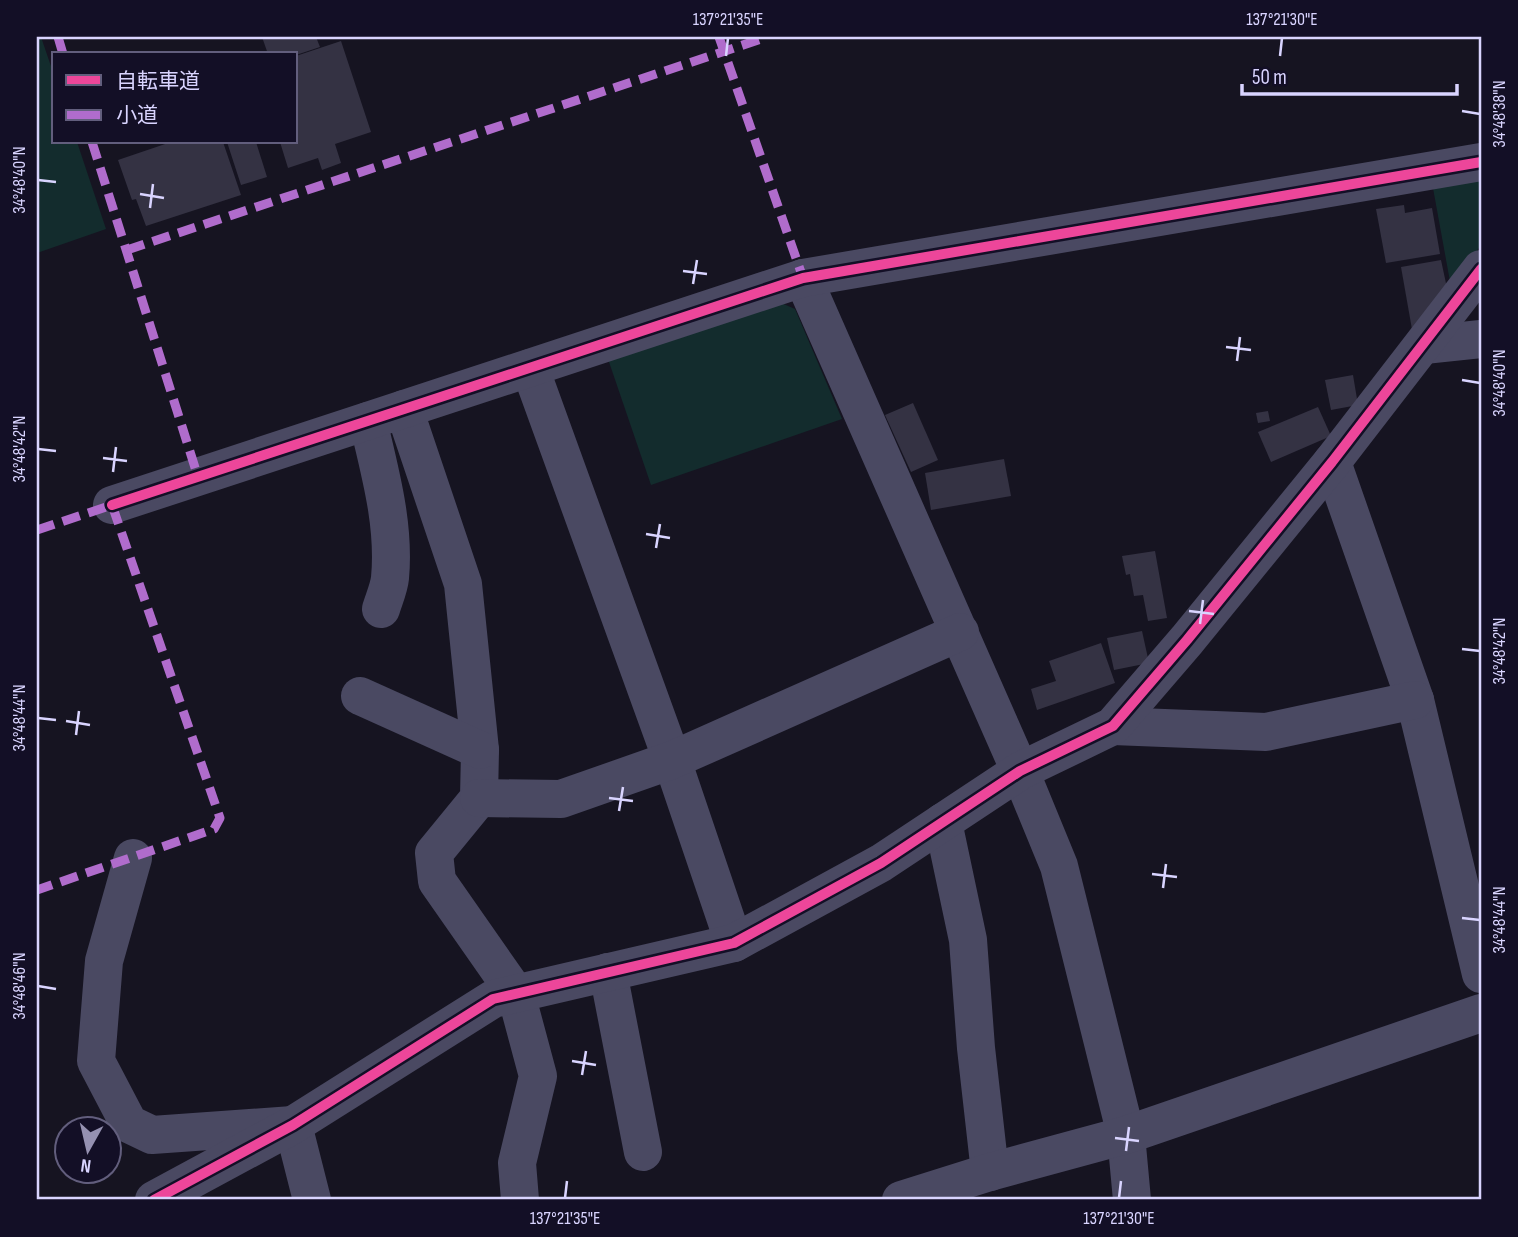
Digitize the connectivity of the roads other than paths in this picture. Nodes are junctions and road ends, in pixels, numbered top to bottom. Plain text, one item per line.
1 (1481, 162) edge
2 (1481, 269) edge
3 (803, 278) junction
4 (1481, 339) edge
5 (1424, 345) junction
6 (530, 368) junction
7 (404, 410) junction
8 (368, 421) junction
9 (1332, 462) junction
10 (112, 505) dead end
11 (381, 609) dead end
12 (960, 632) junction
13 (360, 696) dead end
14 (1415, 701) junction
15 (1113, 726) junction
16 (480, 750) junction
17 (672, 760) junction
18 (1020, 771) junction
19 (479, 798) junction
20 (943, 822) junction
21 (132, 858) dead end
22 (734, 943) junction
23 (608, 972) junction
24 (1481, 975) edge
25 (516, 993) junction
26 (1481, 1013) edge
27 (293, 1125) junction
28 (1126, 1135) junction
29 (643, 1152) dead end
30 (990, 1172) junction
31 (921, 1197) edge
32 (154, 1200) edge
33 (312, 1200) edge
34 (520, 1200) edge
35 (1132, 1200) edge

1 - 3 street
2 - 5 street
3 - 6 street
3 - 12 street
4 - 5 street
5 - 9 street
6 - 7 street
6 - 17 street
7 - 8 street
7 - 16 street
8 - 10 street
8 - 11 street
9 - 14 street
9 - 15 street
12 - 17 street
12 - 18 street
13 - 16 street
14 - 15 street
14 - 24 street
15 - 18 street
16 - 19 street
17 - 19 street
17 - 22 street
18 - 20 street
18 - 28 street
19 - 25 street
20 - 22 street
20 - 30 street
21 - 27 street
22 - 23 street
23 - 25 street
23 - 29 street
25 - 27 street
25 - 34 street
26 - 28 street
27 - 32 street
27 - 33 street
28 - 30 street
28 - 35 street
30 - 31 street

